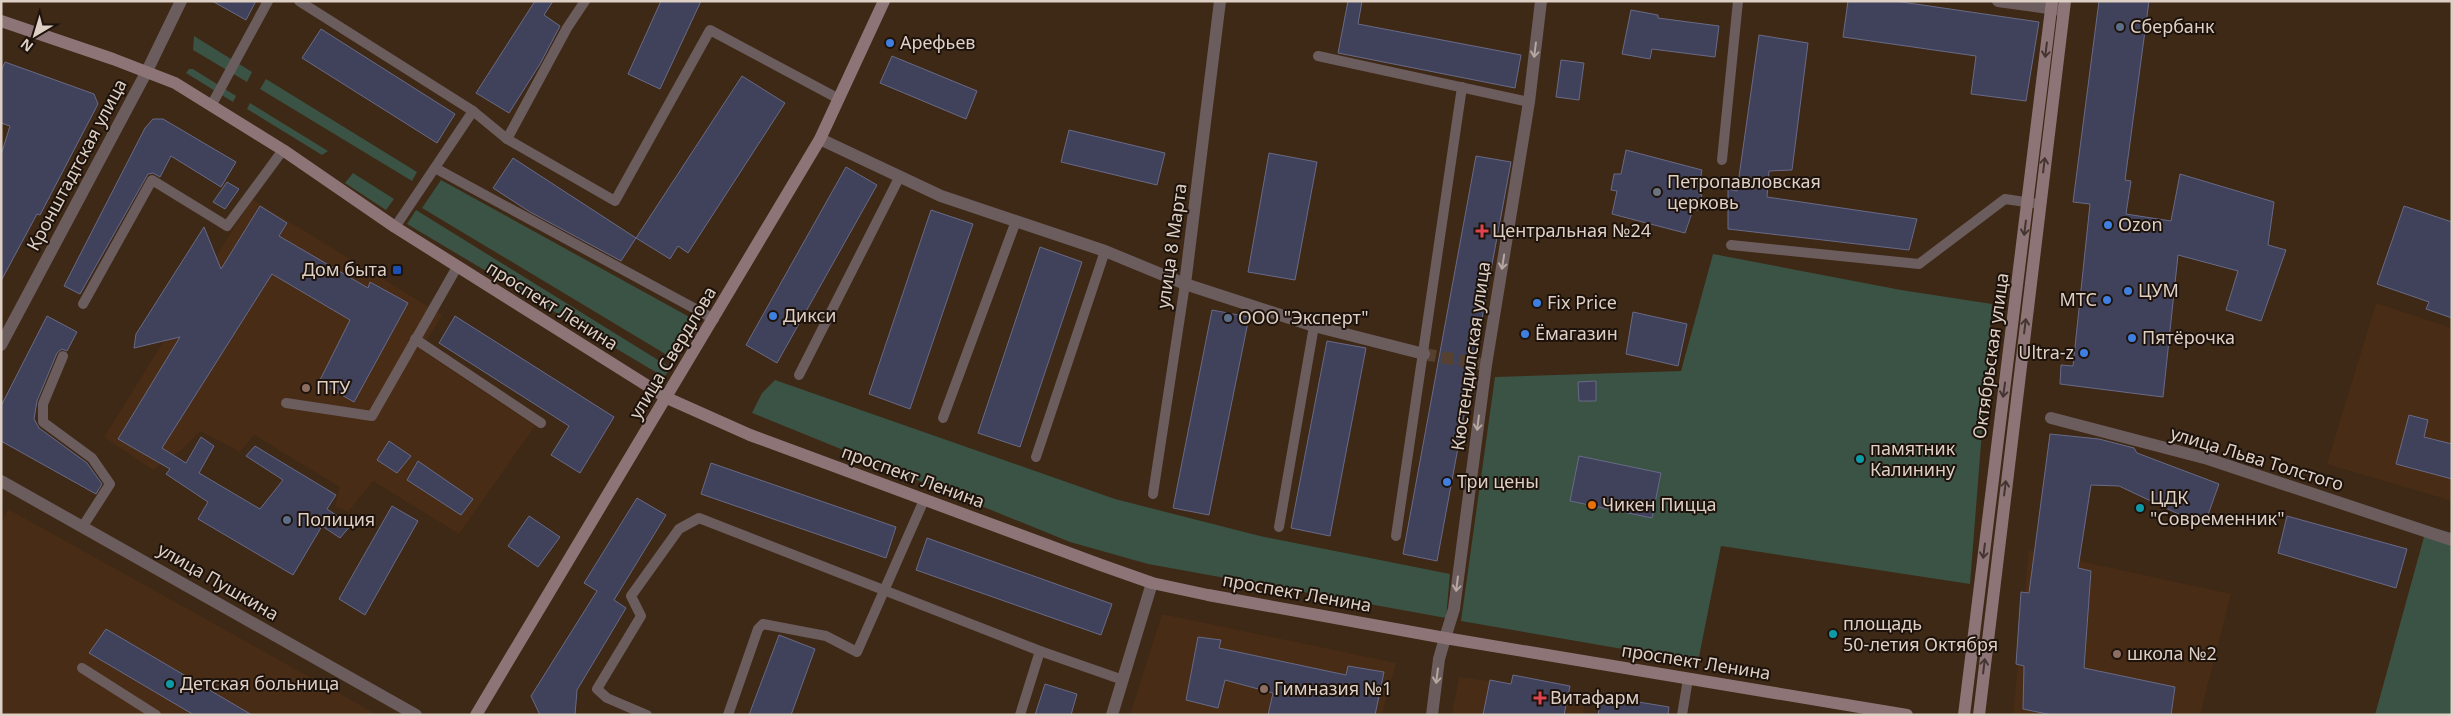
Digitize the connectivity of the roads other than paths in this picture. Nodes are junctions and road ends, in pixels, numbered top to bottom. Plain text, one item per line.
1 (181, 1) edge
2 (268, 1) edge
3 (299, 1) edge
4 (586, 1) edge
5 (884, 1) edge
6 (1220, 1) edge
7 (1541, 1) edge
8 (1738, 1) edge
9 (1998, 1) edge
10 (2058, 5) edge
11 (1, 21) edge
12 (1318, 56) dead end
13 (147, 71) junction
14 (1462, 87) junction
15 (839, 99) junction
16 (1529, 102) junction
17 (211, 106) junction
18 (472, 111) junction
19 (507, 139) junction
20 (820, 139) junction
21 (282, 150) junction
22 (1722, 160) dead end
23 (435, 168) junction
24 (900, 176) junction
25 (2034, 203) junction
26 (1016, 221) junction
27 (395, 227) junction
28 (1731, 245) dead end
29 (1105, 251) junction
30 (457, 267) junction
31 (1185, 284) junction
32 (83, 304) dead end
33 (714, 319) junction
34 (1314, 326) junction
35 (415, 339) junction
36 (1, 345) edge
37 (1424, 354) junction
38 (64, 356) dead end
39 (799, 375) dead end
40 (666, 398) junction
41 (286, 403) dead end
42 (943, 418) dead end
43 (2051, 418) dead end
44 (541, 423) dead end
45 (1036, 457) dead end
46 (1, 481) edge
47 (1152, 494) dead end
48 (924, 500) junction
49 (83, 526) junction
50 (1279, 527) dead end
51 (1396, 536) dead end
52 (2452, 540) edge
53 (1152, 583) junction
54 (885, 590) junction
55 (1445, 638) junction
56 (1040, 651) junction
57 (82, 668) dead end
58 (1688, 679) junction
59 (1123, 680) junction
60 (156, 715) edge
61 (416, 715) edge
62 (476, 715) edge
63 (647, 715) edge
64 (728, 715) edge
65 (1020, 715) edge
66 (1112, 715) edge
67 (1432, 715) edge
68 (1682, 715) edge
69 (1908, 715) edge
70 (1964, 715) edge
71 (1979, 715) edge

1 - 13 street, Кронштадтская улица
2 - 17 lane
3 - 18 lane
4 - 19 lane
5 - 15 main road, улица Свердлова
6 - 31 street, улица 8 Марта
7 -> 16 street, Кюстендилская улица
8 - 22 lane
9 - 10 street
10 - 25 main road, Октябрьская улица
11 - 13 main road, проспект Ленина
12 - 14 lane
13 - 17 main road, проспект Ленина
13 - 36 street, Кронштадтская улица
14 - 16 lane
14 - 37 lane
15 - 19 lane
15 - 20 main road, улица Свердлова
16 -> 55 street, Кюстендилская улица
17 - 21 main road, проспект Ленина
18 - 19 lane
18 - 23 lane
20 - 24 street
20 - 33 main road, улица Свердлова
21 - 27 main road, проспект Ленина
21 - 32 lane
23 - 27 lane
23 - 33 lane
24 - 26 street
24 - 39 lane
25 - 28 lane
25 -> 70 main road, Октябрьская улица
71 -> 25 main road, Октябрьская улица
26 - 29 street
26 - 42 lane
27 - 30 main road, проспект Ленина
29 - 31 street
29 - 45 lane
30 - 35 lane
30 - 40 main road, проспект Ленина
31 - 34 street
31 - 47 lane, улица 8 Марта
33 - 40 main road, улица Свердлова
34 - 37 street
34 - 50 lane
35 - 41 lane
35 - 44 lane
37 - 51 lane
38 - 49 lane
40 - 48 main road, проспект Ленина
40 - 62 main road, улица Свердлова
43 - 52 street, улица Льва Толстого
46 - 49 street, улица Пушкина
48 - 53 main road, проспект Ленина
48 - 54 lane
49 - 61 street, улица Пушкина
53 - 55 main road, проспект Ленина
53 - 59 street
54 - 56 lane
54 - 63 lane
54 - 64 lane
55 - 58 main road, проспект Ленина
55 -> 67 street, Кюстендилская улица
56 - 59 lane
56 - 65 lane
57 - 60 lane
58 - 68 lane
58 - 69 main road, проспект Ленина
59 - 66 street

